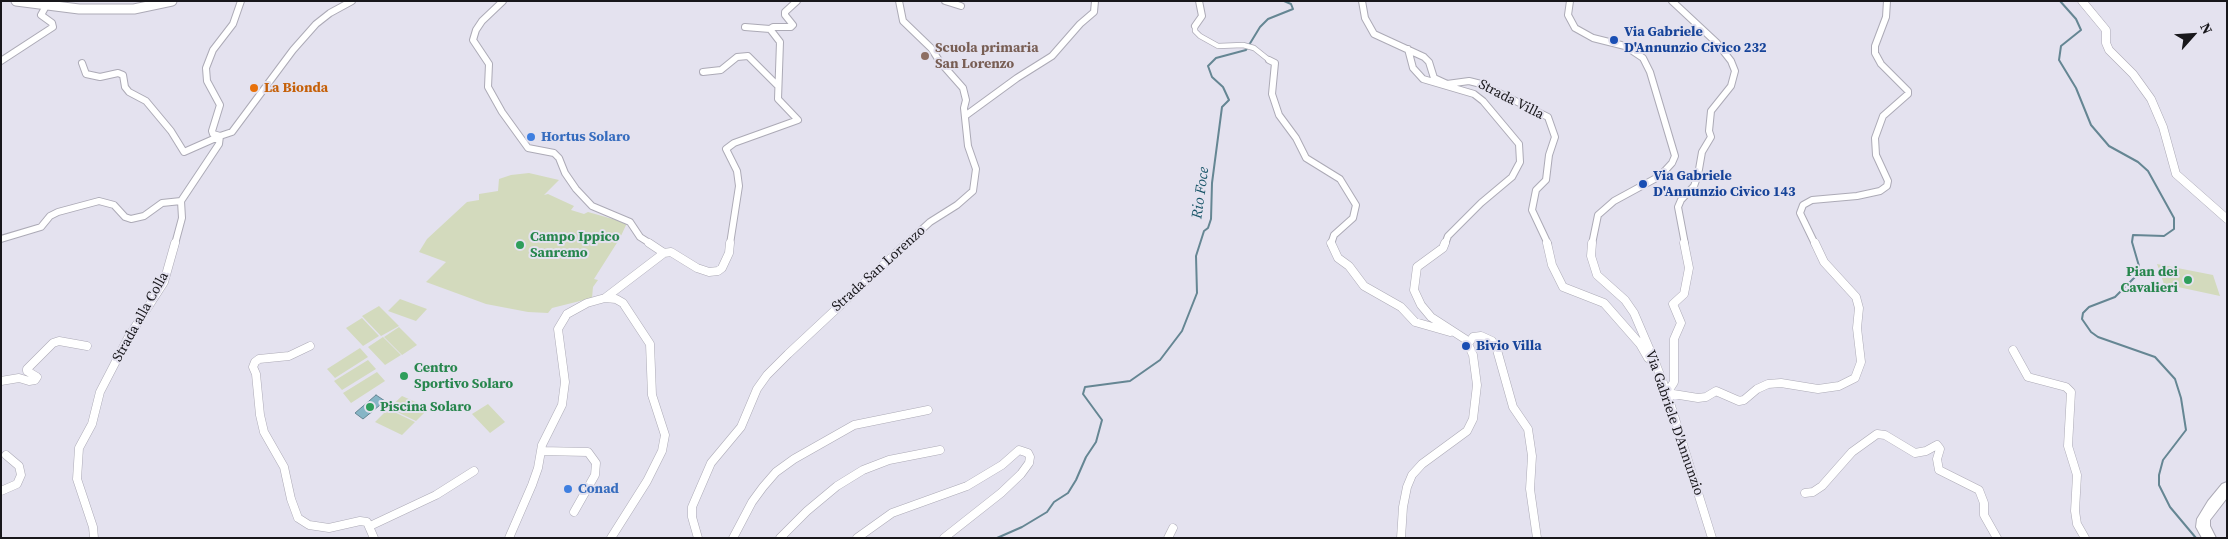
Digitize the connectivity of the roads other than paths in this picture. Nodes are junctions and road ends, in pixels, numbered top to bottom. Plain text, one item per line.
1 (16, 1) edge
2 (172, 1) edge
3 (241, 1) edge
4 (352, 1) edge
5 (503, 1) edge
6 (797, 1) edge
7 (906, 1) edge
8 (945, 1) edge
9 (1094, 1) edge
10 (1199, 1) edge
11 (1362, 1) edge
12 (1570, 1) edge
13 (1672, 1) edge
14 (1887, 1) edge
15 (2082, 1) edge
16 (899, 4) edge
17 (46, 6) junction
18 (961, 6) dead end
19 (1196, 26) joint
20 (745, 27) dead end
21 (770, 29) junction
22 (1408, 49) junction
23 (1, 60) edge
24 (1269, 60) joint
25 (82, 62) dead end
26 (703, 72) dead end
27 (1444, 84) junction
28 (778, 86) junction
29 (966, 116) junction
30 (219, 136) junction
31 (180, 201) junction
32 (2227, 219) edge
33 (1, 239) edge
34 (664, 253) junction
35 (605, 298) junction
36 (1454, 332) junction
37 (1468, 344) junction
38 (87, 346) dead end
39 (310, 346) dead end
40 (2013, 350) dead end
41 (1655, 362) junction
42 (1, 381) edge
43 (1667, 392) junction
44 (928, 410) dead end
45 (940, 450) dead end
46 (542, 451) junction
47 (6, 454) dead end
48 (474, 471) dead end
49 (2227, 488) edge
50 (1, 491) edge
51 (1805, 493) dead end
52 (574, 512) dead end
53 (370, 526) junction
54 (1173, 528) dead end
55 (788, 529) junction
56 (94, 538) edge
57 (374, 538) edge
58 (509, 538) edge
59 (612, 538) edge
60 (698, 538) edge
61 (733, 538) edge
62 (780, 538) edge
63 (791, 538) edge
64 (857, 538) edge
65 (944, 538) edge
66 (1168, 538) edge
67 (1401, 538) edge
68 (1537, 538) edge
69 (1712, 538) edge
70 (1997, 538) edge
71 (2085, 538) edge
72 (2208, 538) edge

1 - 17 main road
2 - 17 main road
3 - 30 street
4 - 30 street
5 - 34 street
6 - 21 street
7 - 16 street
8 - 18 street
9 - 29 street
10 - 19 street
11 - 22 street
12 - 41 street, Via Gabriele D'Annunzio
13 - 43 street
14 - 43 street
15 - 32 street
16 - 29 street, Strada San Lorenzo
17 - 23 street
19 - 24 street
20 - 21 street
21 - 28 street
22 - 27 street
22 - 27 street
24 - 36 street
25 - 30 street
26 - 28 street
27 - 36 street
27 - 41 street, Strada Villa
28 - 34 street
29 - 60 street, Strada San Lorenzo
30 - 31 street
31 - 33 street
31 - 56 street, Strada alla Colla
34 - 35 street
35 - 46 street
35 - 59 street
36 - 37 street
37 - 67 street
37 - 68 street
38 - 42 street
39 - 53 street
40 - 71 street
41 - 43 street, Via Gabriele D'Annunzio
43 - 69 street, Via Gabriele D'Annunzio
44 - 61 street
45 - 55 street
46 - 52 street
46 - 58 street
47 - 50 street
48 - 53 street
49 - 72 highway
51 - 70 street
53 - 57 street
54 - 66 street
55 - 62 street
55 - 63 street
64 - 65 street

